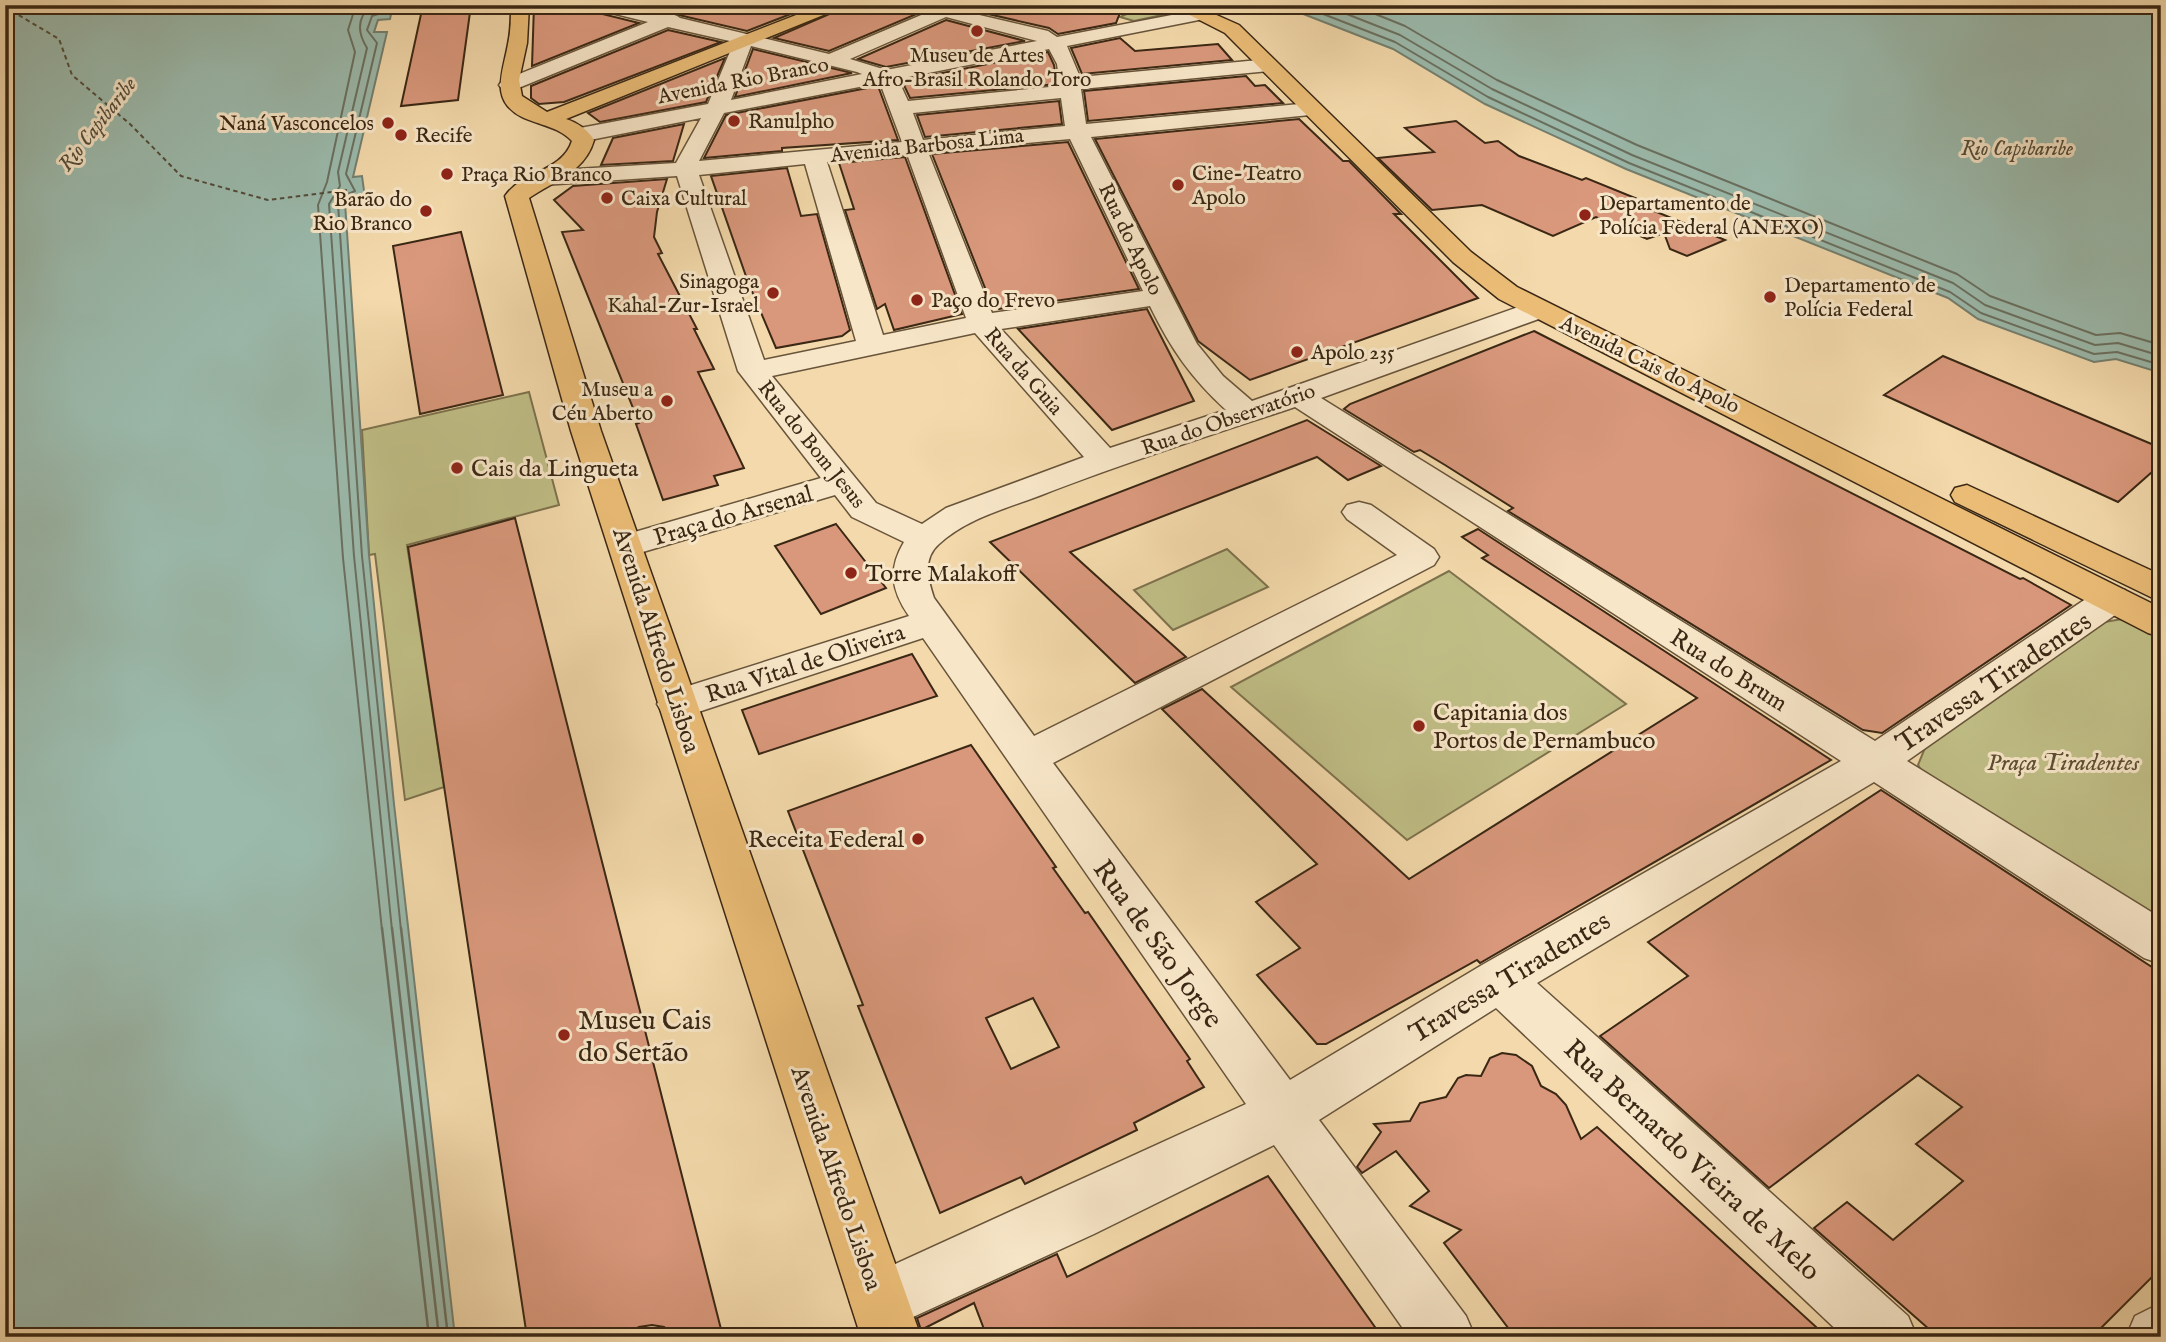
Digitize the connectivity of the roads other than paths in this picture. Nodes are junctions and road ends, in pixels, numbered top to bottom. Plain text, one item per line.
1 (520, 5) edge
2 (603, 5) edge
3 (839, 5) edge
4 (916, 5) edge
5 (951, 8) edge
6 (699, 9) dead end
7 (1207, 9) edge
8 (667, 21) junction
9 (745, 43) junction
10 (1057, 43) junction
11 (831, 60) junction
12 (1269, 65) junction
13 (885, 76) junction
14 (509, 85) junction
15 (1071, 87) junction
16 (717, 108) junction
17 (901, 108) junction
18 (1310, 109) junction
19 (547, 119) junction
20 (1077, 131) junction
21 (580, 135) junction
22 (916, 147) junction
23 (814, 156) junction
24 (686, 169) junction
25 (543, 178) junction
26 (1160, 297) junction
27 (1537, 310) junction
28 (982, 323) junction
29 (872, 346) junction
30 (753, 371) junction
31 (1298, 396) junction
32 (1248, 413) junction
33 (1104, 460) junction
34 (840, 483) junction
35 (1359, 512) dead end
36 (1990, 521) junction
37 (924, 538) junction
38 (626, 546) junction
39 (2161, 590) edge
40 (2112, 599) junction
41 (932, 622) junction
42 (2161, 624) edge
43 (677, 704) junction
44 (1026, 758) junction
45 (1874, 762) junction
46 (2161, 943) edge
47 (1499, 980) junction
48 (1282, 1114) junction
49 (885, 1319) edge
50 (2161, 1332) edge
51 (1445, 1337) edge
52 (1887, 1337) edge
53 (2156, 1337) edge

1 - 14 main road
2 - 8 street
3 - 9 main road
4 - 5 street
5 - 10 street
5 - 11 street
6 - 8 street
7 - 10 street, Avenida Rio Branco
7 - 12 main road, Avenida Cais do Apolo
7 - 36 main road, Avenida Cais do Apolo
8 - 9 street
8 - 14 street
9 - 11 street
9 - 16 street
9 - 19 main road
10 - 13 street, Avenida Rio Branco
10 - 15 street, Rua do Apolo
11 - 13 street
12 - 15 street
12 - 18 main road, Avenida Cais do Apolo
13 - 16 street, Avenida Rio Branco
13 - 17 street, Rua da Guia
14 - 19 main road
15 - 17 street
15 - 20 street, Rua do Apolo
16 - 21 street, Avenida Rio Branco
16 - 24 street
17 - 22 street, Rua da Guia
18 - 20 street, Avenida Barbosa Lima
18 - 27 main road, Avenida Cais do Apolo
19 - 21 main road
20 - 22 street, Avenida Barbosa Lima
20 - 26 street, Rua do Apolo
21 - 25 main road, Avenida Alfredo Lisboa
22 - 23 street, Avenida Barbosa Lima
22 - 28 street, Rua da Guia
23 - 24 street, Avenida Barbosa Lima
23 - 29 street
24 - 25 street, Avenida Barbosa Lima
24 - 30 street, Rua do Bom Jesus
25 - 38 main road, Avenida Alfredo Lisboa
26 - 28 street
26 - 32 street, Rua do Apolo
27 - 31 street, Rua do Observatório
27 - 36 main road, Avenida Cais do Apolo
28 - 29 street
28 - 33 street, Rua da Guia
29 - 30 street
30 - 34 street, Rua do Bom Jesus
31 - 32 street, Rua do Observatório
31 - 45 street, Rua do Brum
32 - 33 street, Rua do Observatório
33 - 37 street, Rua do Observatório
34 - 37 street, Rua do Bom Jesus
34 - 38 street, Praça do Arsenal
35 - 44 street
36 - 39 main road, Avenida Cais do Apolo
36 - 40 main road, Avenida Cais do Apolo
37 - 41 street, Rua de São Jorge
38 - 43 main road, Avenida Alfredo Lisboa
40 - 42 main road, Avenida Cais do Apolo
40 - 45 street, Travessa Tiradentes
41 - 43 street, Rua Vital de Oliveira
41 - 44 street, Rua de São Jorge
43 - 49 main road, Avenida Alfredo Lisboa
44 - 48 street, Rua de São Jorge
45 - 46 street, Rua do Brum
45 - 47 street, Travessa Tiradentes
47 - 48 street, Travessa Tiradentes
47 - 52 street, Rua Bernardo Vieira de Melo
48 - 49 street, Travessa Tiradentes
48 - 51 street, Rua de São Jorge
50 - 53 street

